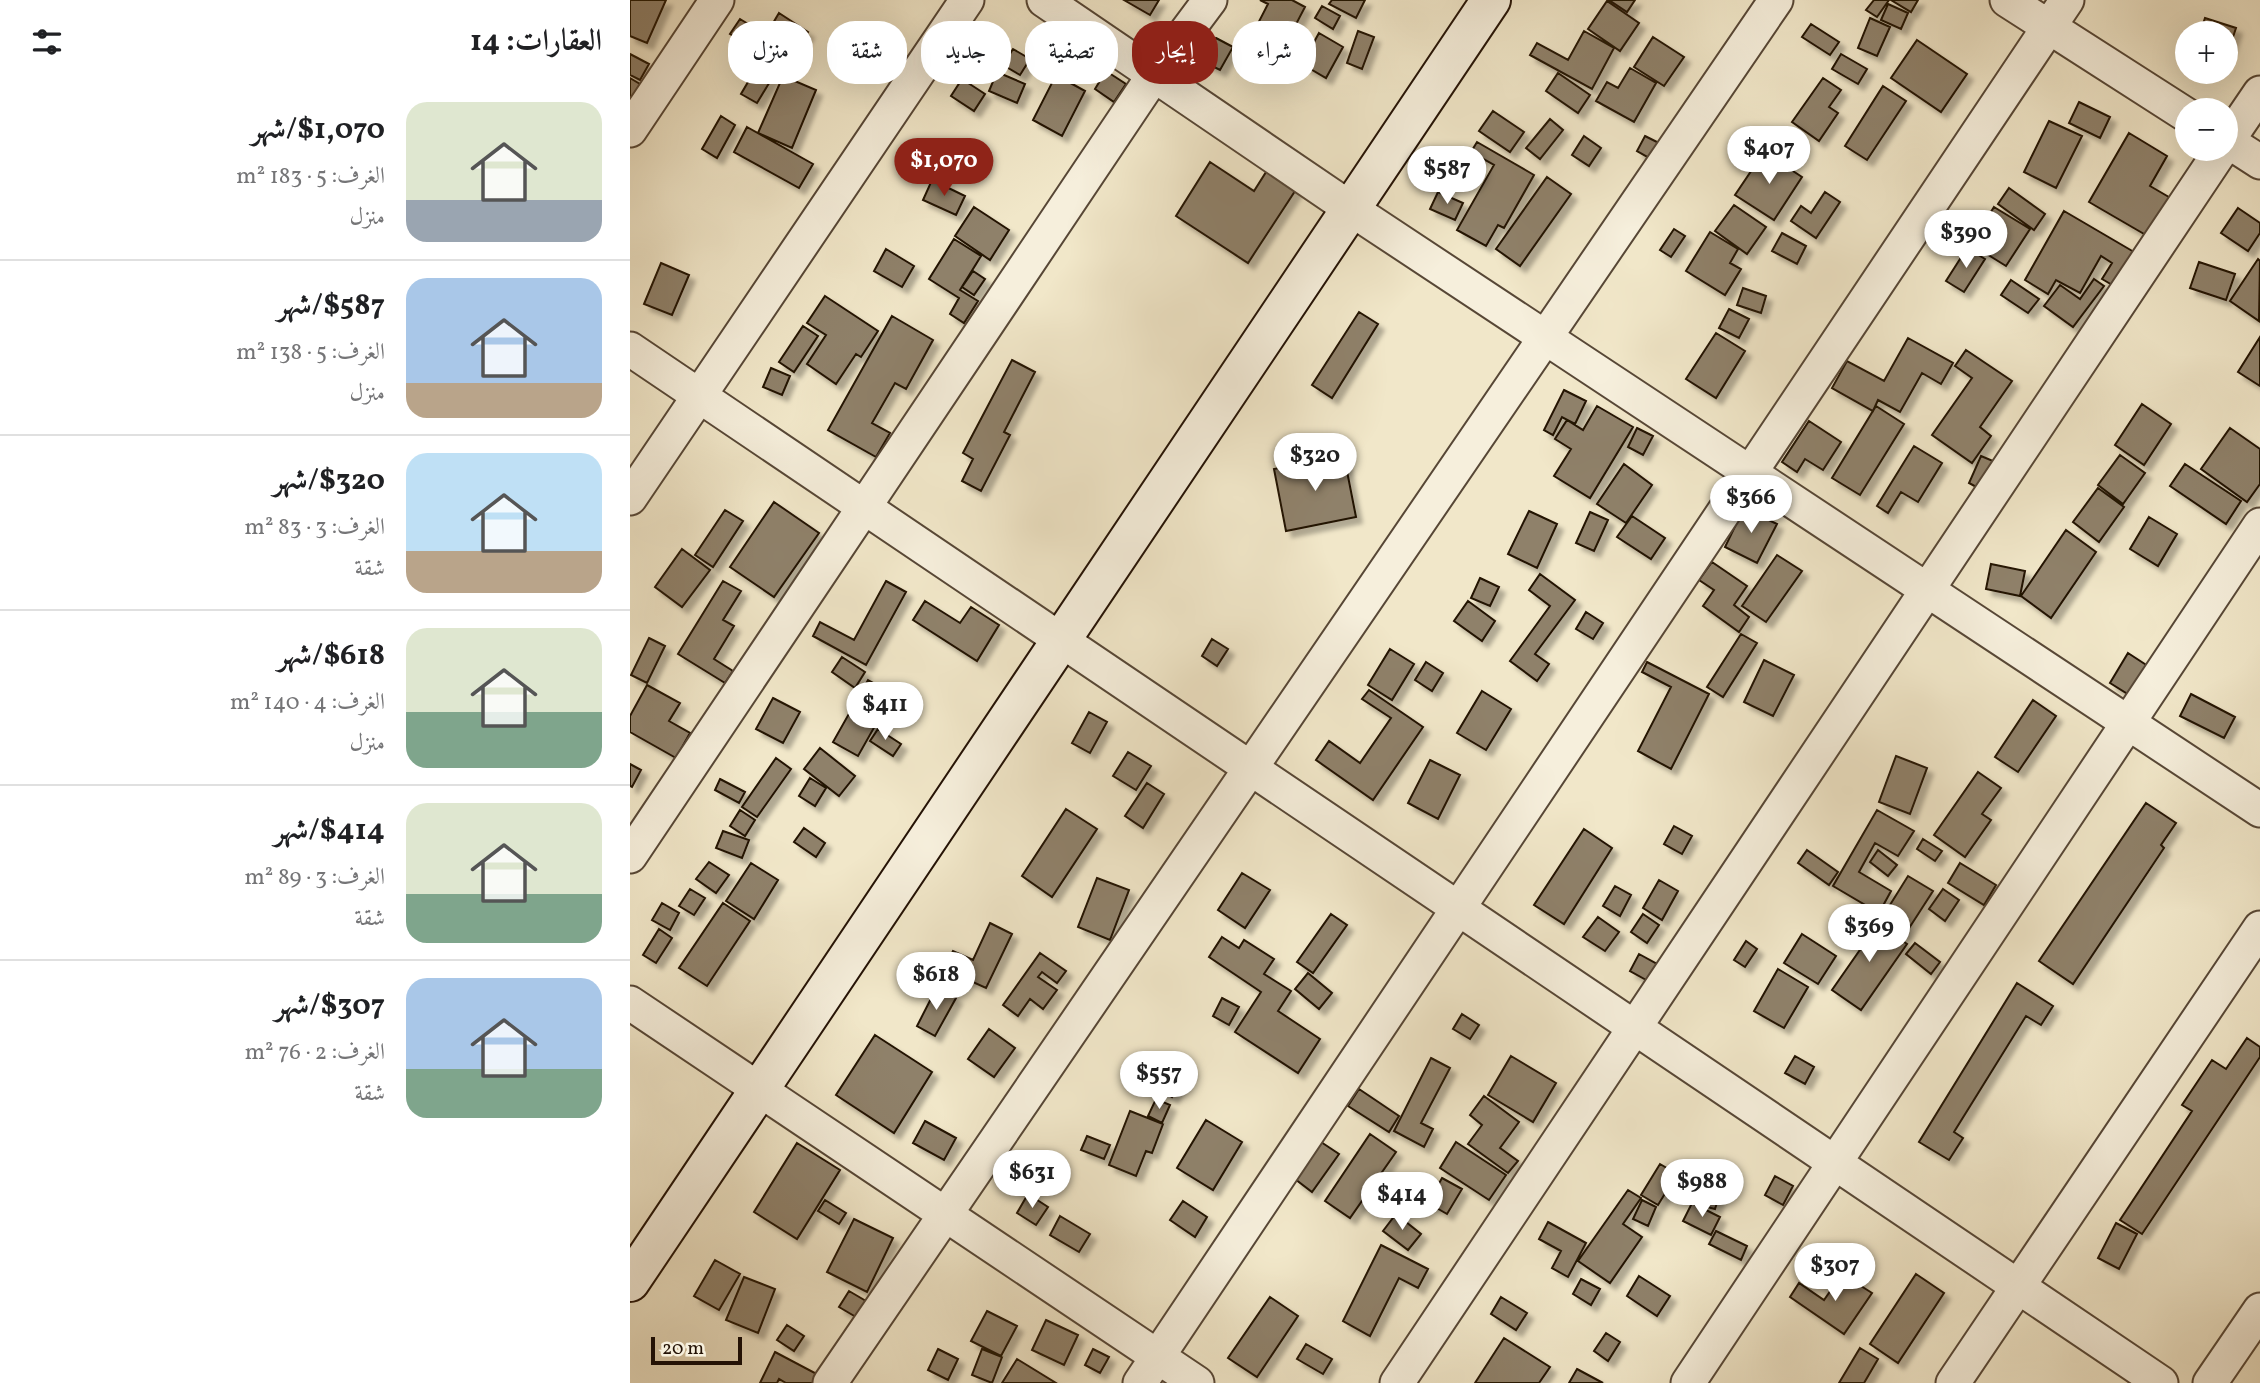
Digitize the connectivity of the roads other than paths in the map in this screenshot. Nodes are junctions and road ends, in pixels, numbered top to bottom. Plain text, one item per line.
1 (717, 0) edge
2 (967, 0) edge
3 (1044, 0) edge
4 (1210, 0) edge
5 (1491, 0) edge
6 (1776, 0) edge
7 (2007, 0) edge
8 (2058, 13) edge
9 (1194, 21) edge
10 (1132, 60) edge
11 (1148, 84) edge
12 (1167, 84) edge
13 (2260, 93) edge
14 (2175, 106) edge
15 (2238, 125) edge
16 (630, 130) edge
17 (2238, 150) edge
18 (2214, 161) edge
19 (2260, 162) edge
20 (1351, 209) junction
21 (1545, 337) junction
22 (630, 349) edge
23 (699, 395) junction
24 (1750, 472) junction
25 (630, 498) edge
26 (864, 507) junction
27 (2260, 525) edge
28 (1927, 590) junction
29 (1062, 639) junction
30 (2128, 723) junction
31 (1251, 767) junction
32 (2260, 810) edge
33 (630, 856) edge
34 (1458, 908) junction
35 (2260, 928) edge
36 (630, 1003) edge
37 (1635, 1027) junction
38 (759, 1090) junction
39 (1835, 1163) junction
40 (945, 1215) junction
41 (630, 1282) edge
42 (2018, 1287) junction
43 (2260, 1310) edge
44 (1149, 1370) edge
45 (830, 1383) edge
46 (1197, 1383) edge
47 (1397, 1383) edge
48 (1688, 1383) edge
49 (1953, 1383) edge
50 (2161, 1383) edge
51 (2210, 1383) edge

1 - 16 street
2 - 23 street
3 - 10 street
4 - 9 street
5 - 20 main road
6 - 21 street
7 - 8 street
8 - 14 street
8 - 24 street
11 - 26 street
12 - 20 street
13 - 15 street
17 - 19 street
18 - 28 street
20 - 21 street
20 - 29 main road
21 - 24 street
21 - 31 street
22 - 23 street
23 - 25 street
23 - 26 street
24 - 28 street
24 - 34 street
26 - 29 street
26 - 33 street
27 - 30 street
28 - 30 street
28 - 37 street
29 - 31 street
29 - 38 main road
30 - 32 street
30 - 39 street
31 - 34 street
31 - 40 street
34 - 37 street
34 - 44 street
35 - 42 street
36 - 38 street
37 - 39 street
37 - 47 street
38 - 40 street
38 - 41 main road
39 - 42 street
39 - 48 street
40 - 44 street
40 - 45 street
42 - 49 street
42 - 50 street
43 - 51 street
44 - 46 street

